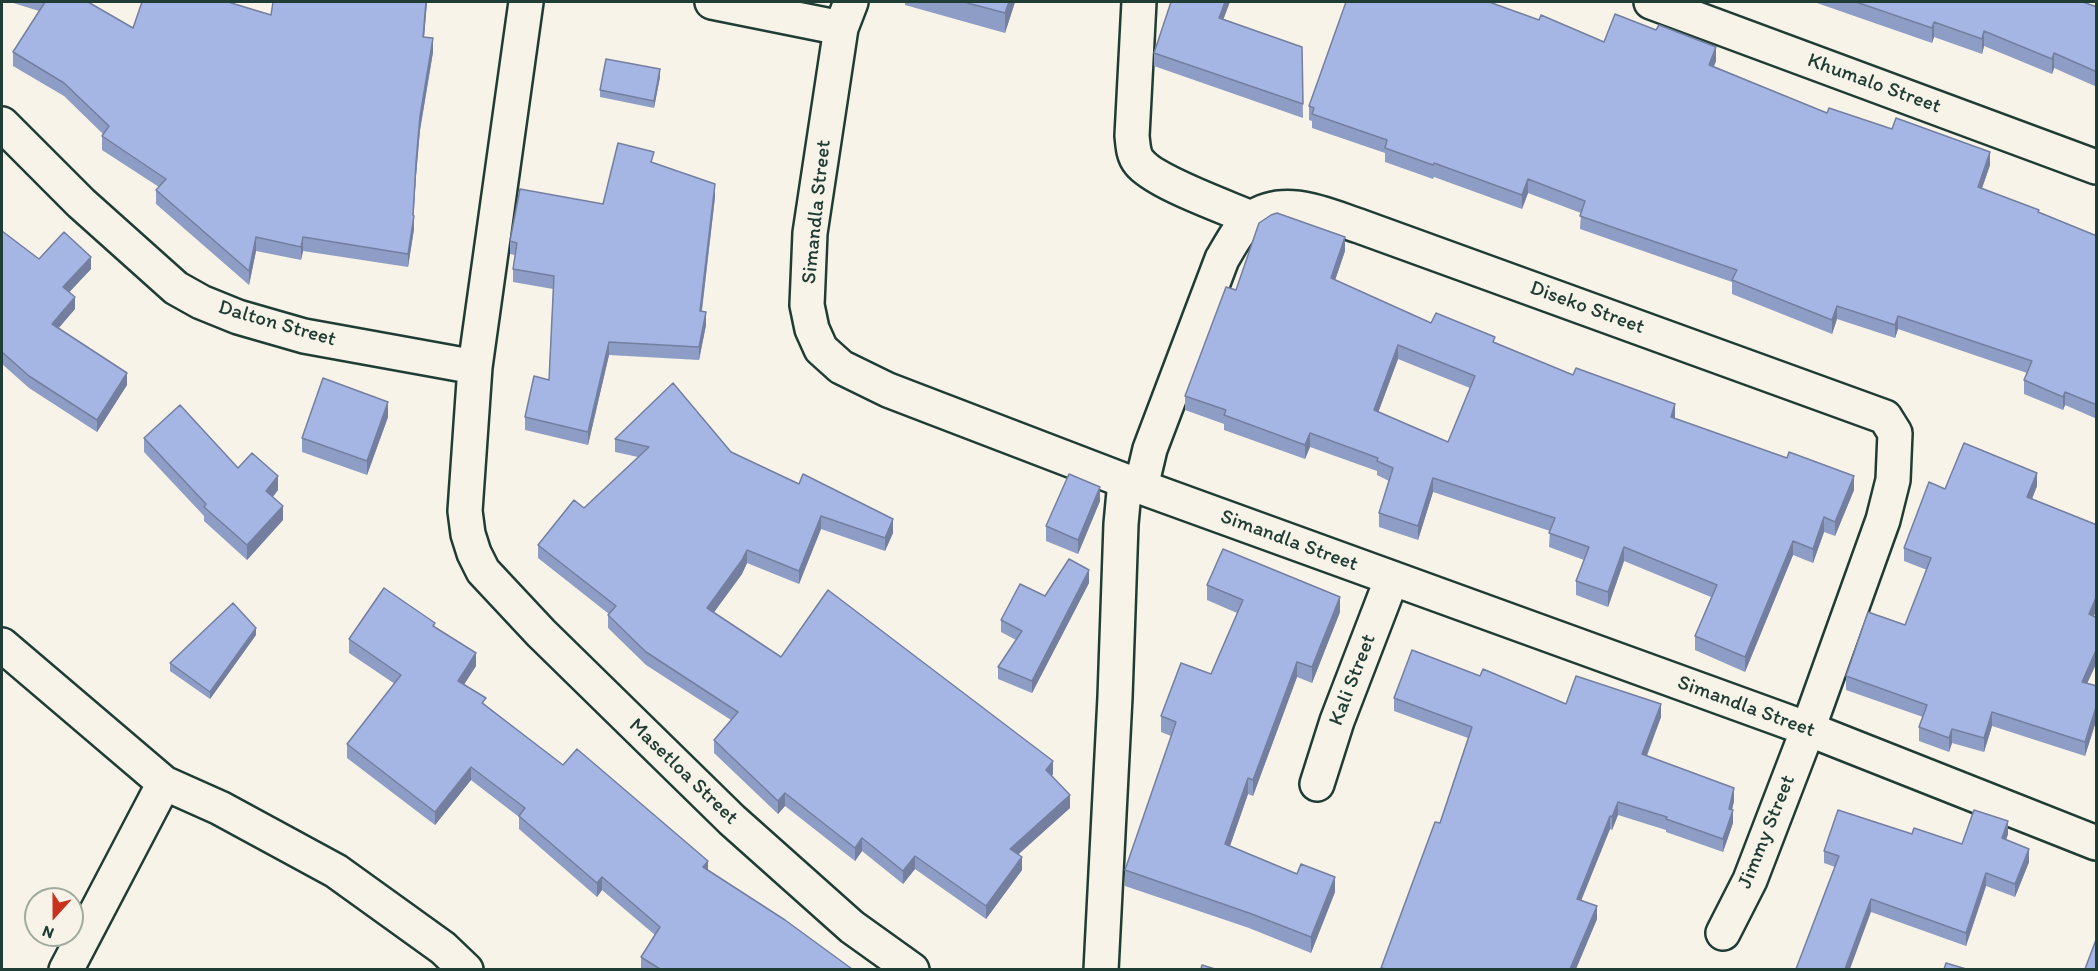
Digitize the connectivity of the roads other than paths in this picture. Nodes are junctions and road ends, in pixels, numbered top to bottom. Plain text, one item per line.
1 (526, 2) edge
2 (712, 2) edge
3 (1139, 2) edge
4 (1651, 2) edge
5 (846, 14) edge
6 (2, 124) edge
7 (2097, 167) edge
8 (1251, 218) junction
9 (475, 367) junction
10 (1133, 484) junction
11 (1392, 578) junction
12 (2, 645) edge
13 (1808, 729) junction
14 (164, 783) junction
15 (1317, 784) dead end
16 (2097, 843) edge
17 (1723, 933) dead end
18 (66, 969) edge
19 (466, 969) edge
20 (912, 969) edge
21 (1101, 969) edge

1 - 9 street, Masetloa Street
2 - 5 street
3 - 8 street
4 - 7 street, Khumalo Street
5 - 10 street, Simandla Street
6 - 9 street, Dalton Street
8 - 10 street
8 - 13 street, Diseko Street
9 - 20 street, Masetloa Street
10 - 11 street, Simandla Street
10 - 21 street
11 - 13 street, Simandla Street
11 - 15 street, Kali Street
12 - 14 street
13 - 16 street, Simandla Street
13 - 17 street, Jimmy Street
14 - 18 street
14 - 19 street

